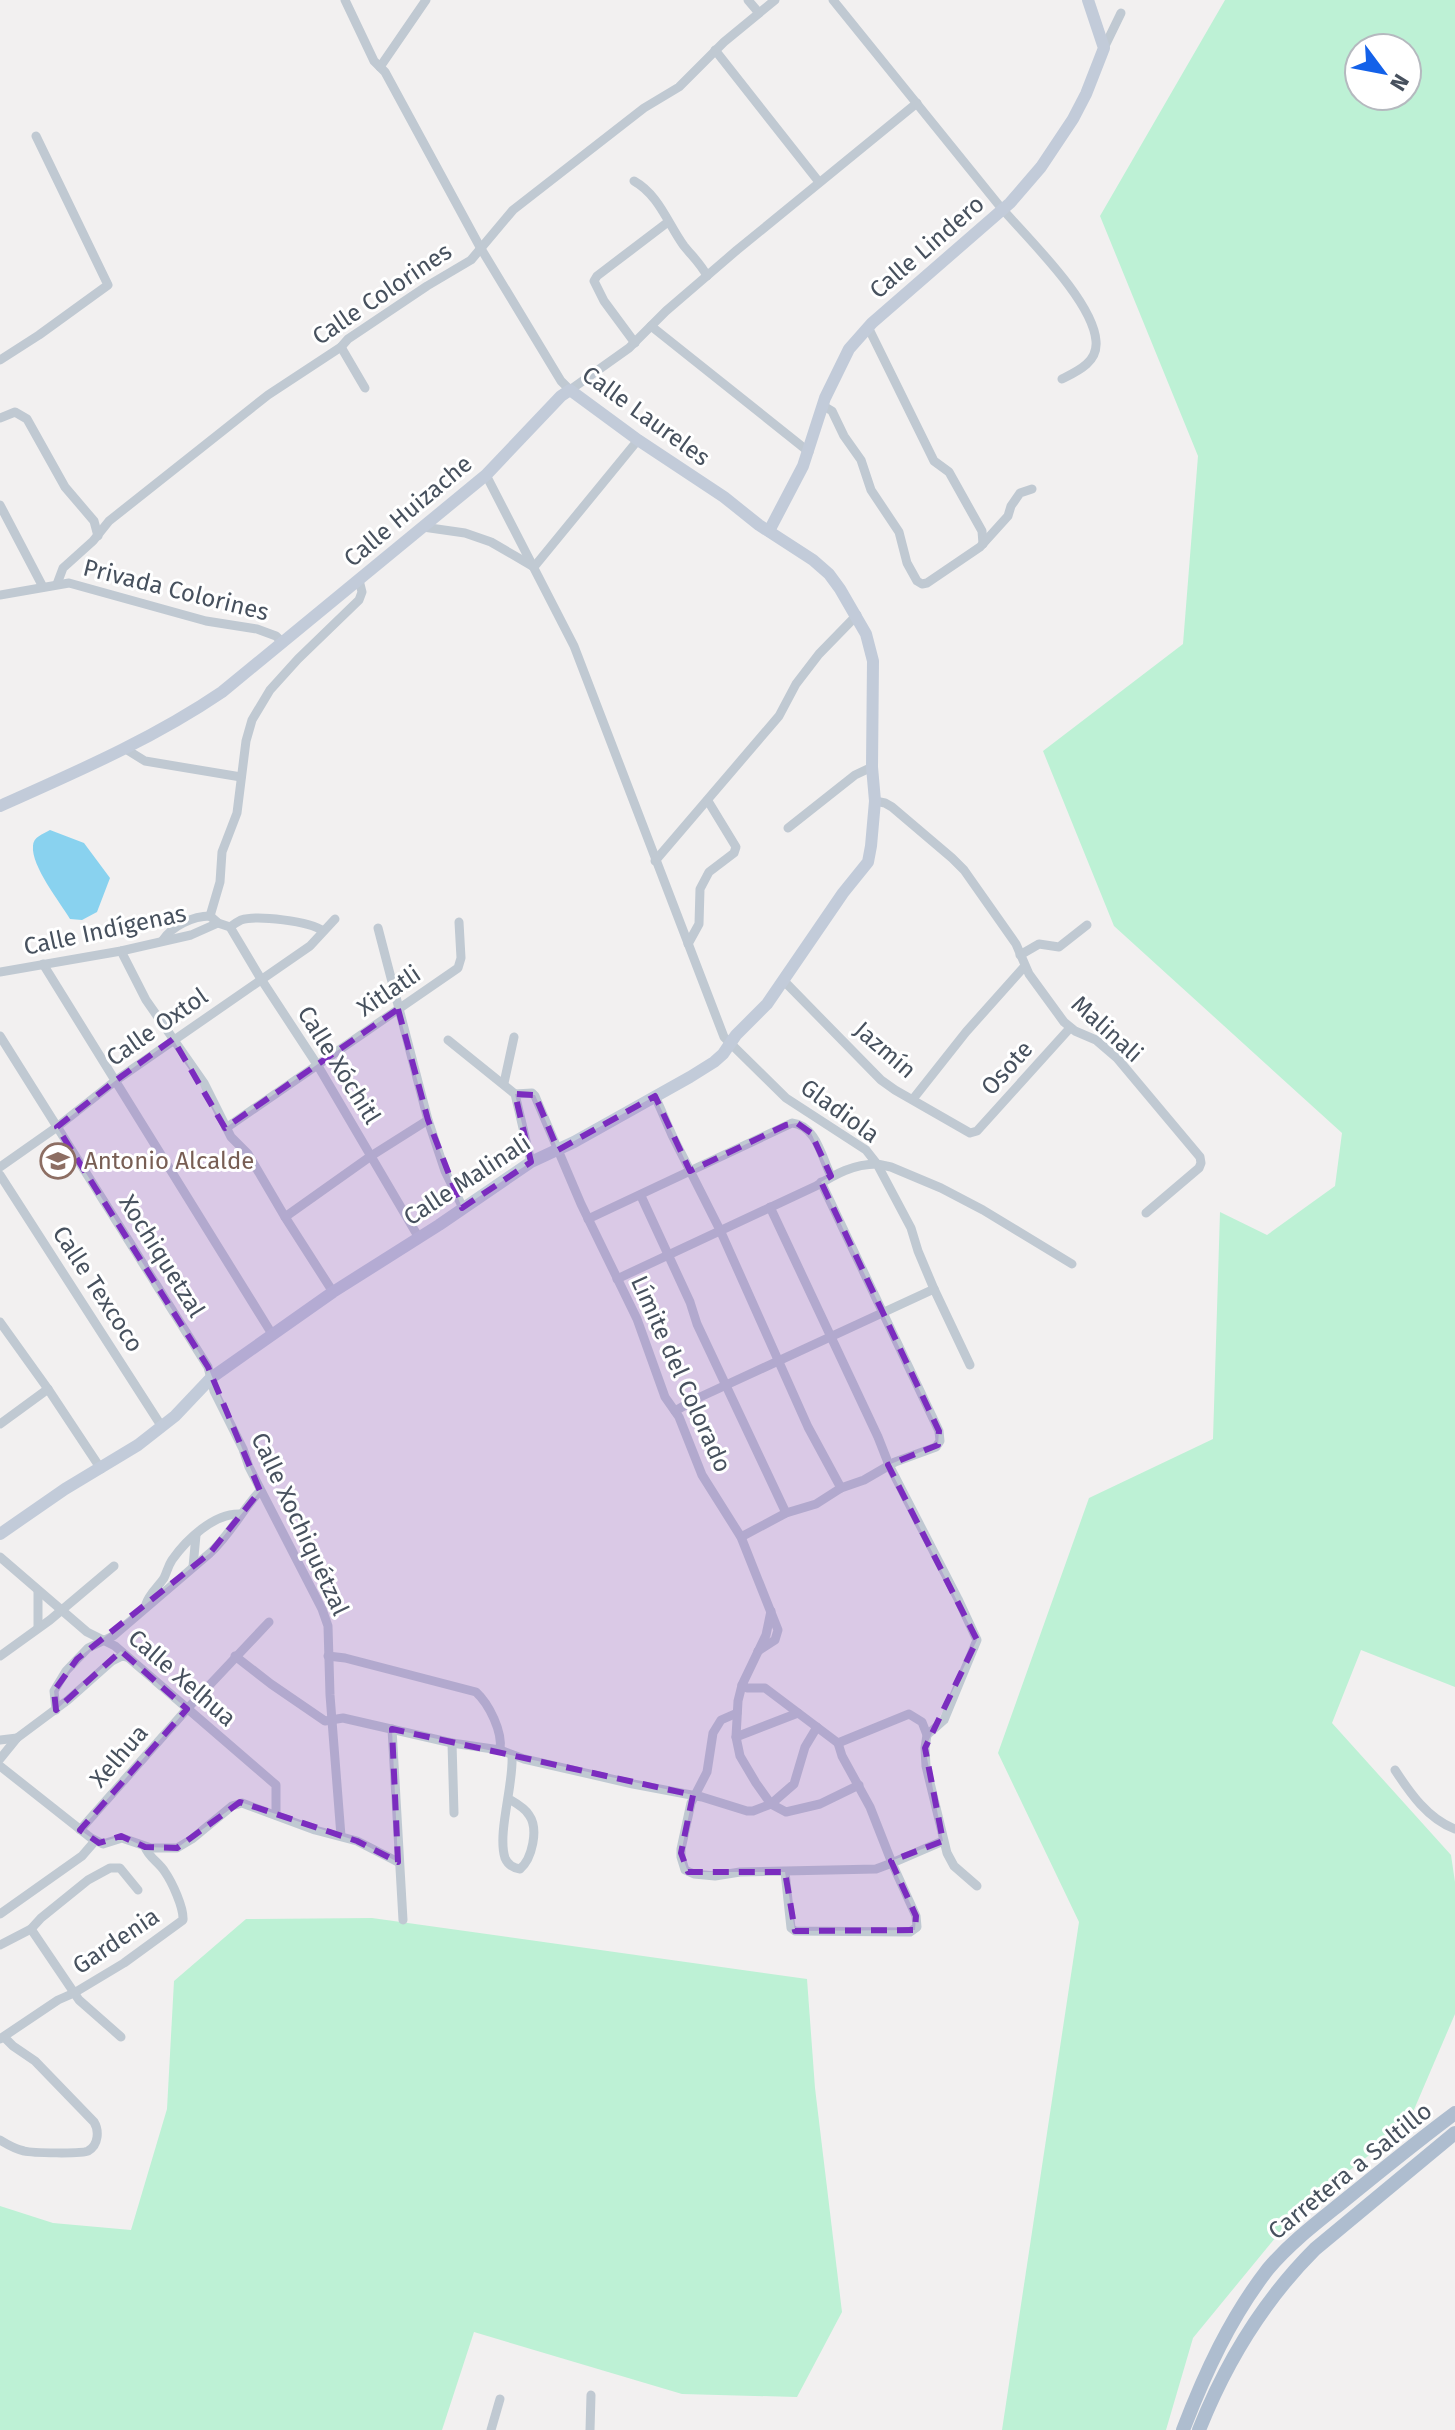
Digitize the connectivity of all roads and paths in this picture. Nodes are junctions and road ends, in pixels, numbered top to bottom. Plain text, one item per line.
1 (345, 0) edge
2 (426, 0) edge
3 (748, 0) edge
4 (775, 0) edge
5 (833, 0) edge
6 (1088, 0) edge
7 (759, 13) junction
8 (1121, 13) dead end
9 (1104, 48) junction
10 (715, 50) junction
11 (380, 67) junction
12 (917, 103) junction
13 (36, 136) dead end
14 (634, 181) dead end
15 (819, 182) junction
16 (1003, 210) junction
17 (668, 222) junction
18 (480, 247) junction
19 (707, 276) junction
20 (651, 326) junction
21 (868, 327) junction
22 (635, 343) junction
23 (341, 347) junction
24 (0, 360) edge
25 (1062, 379) dead end
26 (365, 388) dead end
27 (570, 390) junction
28 (822, 405) junction
29 (0, 418) edge
30 (638, 440) junction
31 (809, 452) junction
32 (486, 475) junction
33 (1032, 489) dead end
34 (0, 505) edge
35 (423, 527) junction
36 (769, 531) junction
37 (98, 537) junction
38 (983, 544) junction
39 (534, 567) junction
40 (359, 580) junction
41 (57, 584) junction
42 (43, 587) junction
43 (0, 595) edge
44 (857, 615) junction
45 (283, 643) junction
46 (124, 748) junction
47 (872, 767) junction
48 (241, 777) junction
49 (708, 801) junction
50 (875, 801) junction
51 (0, 806) edge
52 (788, 828) dead end
53 (655, 861) junction
54 (214, 919) junction
55 (335, 919) dead end
56 (459, 922) dead end
57 (1087, 925) dead end
58 (230, 927) junction
59 (378, 928) dead end
60 (323, 931) junction
61 (688, 944) junction
62 (121, 951) junction
63 (1020, 955) junction
64 (43, 964) junction
65 (1024, 967) junction
66 (0, 972) edge
67 (261, 979) junction
68 (784, 981) junction
69 (398, 1009) junction
70 (1070, 1028) junction
71 (0, 1036) edge
72 (514, 1037) dead end
73 (173, 1039) junction
74 (448, 1040) dead end
75 (729, 1044) junction
76 (318, 1066) junction
77 (115, 1081) junction
78 (504, 1083) junction
79 (515, 1094) junction
80 (655, 1096) junction
81 (913, 1099) junction
82 (804, 1109) junction
83 (428, 1120) junction
84 (797, 1123) junction
85 (57, 1127) junction
86 (226, 1128) junction
87 (973, 1133) joint
88 (558, 1150) junction
89 (371, 1156) junction
90 (531, 1162) junction
91 (877, 1164) junction
92 (0, 1167) edge
93 (690, 1171) junction
94 (0, 1175) edge
95 (831, 1176) junction
96 (821, 1182) junction
97 (641, 1196) junction
98 (770, 1207) junction
99 (463, 1208) junction
100 (1146, 1213) dead end
101 (285, 1217) junction
102 (588, 1219) junction
103 (720, 1230) junction
104 (419, 1238) junction
105 (668, 1255) junction
106 (1072, 1264) dead end
107 (617, 1279) junction
108 (934, 1289) junction
109 (333, 1292) junction
110 (884, 1313) junction
111 (0, 1322) edge
112 (272, 1334) junction
113 (10, 1335) junction
114 (831, 1338) junction
115 (0, 1342) edge
116 (778, 1362) junction
117 (970, 1365) dead end
118 (211, 1378) junction
119 (727, 1385) junction
120 (48, 1389) junction
121 (675, 1411) junction
122 (0, 1424) edge
123 (162, 1427) junction
124 (889, 1465) junction
125 (101, 1469) junction
126 (841, 1488) junction
127 (260, 1491) junction
128 (786, 1513) junction
129 (240, 1514) junction
130 (0, 1534) edge
131 (196, 1535) junction
132 (741, 1537) junction
133 (0, 1557) edge
134 (114, 1566) dead end
135 (193, 1567) junction
136 (38, 1592) junction
137 (146, 1607) junction
138 (60, 1611) junction
139 (269, 1622) dead end
140 (38, 1627) junction
141 (104, 1639) junction
142 (0, 1656) edge
143 (235, 1656) junction
144 (328, 1656) junction
145 (127, 1657) junction
146 (742, 1685) junction
147 (187, 1709) junction
148 (56, 1710) junction
149 (737, 1713) junction
150 (798, 1713) junction
151 (333, 1720) junction
152 (817, 1727) junction
153 (392, 1729) junction
154 (927, 1735) junction
155 (736, 1737) junction
156 (17, 1738) junction
157 (0, 1740) edge
158 (452, 1743) junction
159 (838, 1743) junction
160 (500, 1750) junction
161 (512, 1755) junction
162 (0, 1759) edge
163 (0, 1766) edge
164 (1395, 1770) dead end
165 (859, 1785) junction
166 (694, 1795) junction
167 (509, 1799) junction
168 (771, 1804) junction
169 (454, 1813) dead end
170 (276, 1815) junction
171 (1455, 1829) edge
172 (80, 1830) junction
173 (341, 1836) junction
174 (943, 1841) junction
175 (101, 1842) junction
176 (145, 1847) junction
177 (398, 1862) junction
178 (892, 1863) junction
179 (785, 1872) junction
180 (977, 1886) dead end
181 (138, 1890) dead end
182 (0, 1914) edge
183 (403, 1920) dead end
184 (31, 1929) junction
185 (0, 1945) edge
186 (74, 1993) junction
187 (121, 2037) dead end
188 (2, 2038) edge
189 (1455, 2113) edge
190 (1455, 2133) edge
191 (0, 2140) edge
192 (591, 2395) dead end
193 (500, 2399) dead end
194 (491, 2430) edge
195 (590, 2430) edge
196 (1183, 2430) edge
197 (1199, 2430) edge

1 - 11 street, Calle Laureles
2 - 11 street
3 - 7 street
4 - 7 street, Calle Colorines
5 - 12 street
6 - 9 street
7 - 10 street, Calle Colorines
8 - 9 street
9 - 16 street, Calle Lindero
10 - 15 street
10 - 18 street, Calle Colorines
11 - 18 street, Calle Laureles
12 - 15 street, Calle Huizache
12 - 16 street
13 - 24 street
14 - 17 street
15 - 19 street, Calle Huizache
16 - 21 street, Calle Lindero
16 - 25 street
17 - 19 street
17 - 22 street
18 - 23 street, Calle Colorines
18 - 27 street, Calle Laureles
19 - 20 street, Calle Huizache
20 - 22 street, Calle Huizache
20 - 31 street
21 - 28 street, Calle Lindero
21 - 38 street
22 - 27 street, Calle Huizache
23 - 26 street
23 - 37 street, Calle Colorines
27 - 30 street, Calle Laureles
27 - 32 street, Calle Huizache
28 - 31 street, Calle Lindero
28 - 38 street
29 - 37 street
30 - 36 street, Calle Laureles
30 - 39 street
31 - 36 street, Calle Lindero
32 - 35 street, Calle Huizache
32 - 39 street
33 - 38 street
34 - 42 street
35 - 39 street
35 - 40 street, Calle Huizache
36 - 44 street, Calle Laureles
37 - 41 street, Calle Colorines
39 - 53 street
40 - 45 street, Calle Huizache
40 - 48 street
41 - 42 street
41 - 45 street, Privada Colorines
42 - 43 street
44 - 47 street, Calle Laureles
44 - 49 street
45 - 46 street, Calle Huizache
46 - 48 street
46 - 51 street, Calle Huizache
47 - 50 street, Calle Laureles
47 - 52 street
48 - 54 street
49 - 53 street
49 - 61 street
50 - 63 street, Malinali
50 - 68 street, Calle Malinali
53 - 61 street
54 - 58 street
54 - 62 street, Calle Indígenas
55 - 60 street, Calle Oxtol
56 - 69 street, Xitlatli
57 - 63 street
58 - 60 street
58 - 67 street, Calle Xóchitl
59 - 69 street
60 - 67 street, Calle Oxtol
61 - 75 street
62 - 64 street, Calle Indígenas
62 - 73 street
63 - 65 street, Malinali
64 - 66 street, Calle Indígenas
64 - 77 street
65 - 70 street, Malinali
65 - 81 street
67 - 73 street, Calle Oxtol
67 - 76 street, Calle Xóchitl
68 - 75 street, Calle Malinali
68 - 81 street, Jazmín
69 - 76 street, Xitlatli
69 - 83 street
70 - 87 street, Osote
70 - 100 street, Malinali
71 - 85 street, Xochiquetzal
72 - 78 street
73 - 77 street, Calle Oxtol
73 - 86 street
74 - 78 street
75 - 80 street, Calle Malinali
75 - 82 street, Gladiola
76 - 86 street, Xitlatli
76 - 89 street, Calle Xóchitl
77 - 85 street, Calle Oxtol
77 - 112 street
78 - 79 street
79 - 88 street, Límite del Colorado
79 - 90 street
80 - 88 street, Calle Malinali
80 - 93 street
81 - 87 street, Jazmín
82 - 84 street
82 - 91 street, Gladiola
83 - 89 street
83 - 99 street
84 - 93 street
84 - 95 street
85 - 92 street, Calle Oxtol
85 - 118 street, Xochiquetzal
86 - 101 street
88 - 90 street, Calle Malinali
88 - 102 street, Límite del Colorado
89 - 101 street
89 - 104 street, Calle Xóchitl
90 - 99 street, Calle Malinali
91 - 95 street
91 - 106 street, Gladiola
91 - 108 street
93 - 97 street
93 - 103 street
94 - 123 street, Calle Texcoco
95 - 96 street
96 - 98 street
96 - 110 street
97 - 102 street
97 - 105 street
98 - 103 street
98 - 114 street
99 - 104 street, Calle Malinali
101 - 109 street
102 - 107 street, Límite del Colorado
103 - 105 street
103 - 116 street
104 - 109 street, Calle Malinali
105 - 107 street
105 - 119 street
107 - 121 street, Límite del Colorado
108 - 110 street
108 - 117 street
109 - 112 street, Calle Malinali
110 - 114 street
110 - 124 street
111 - 113 street
112 - 118 street, Calle Malinali
113 - 115 street
113 - 120 street
114 - 116 street
114 - 124 street
116 - 119 street
116 - 126 street
118 - 123 street, Calle Malinali
118 - 127 street, Calle Xochiquétzal
119 - 121 street
119 - 128 street
120 - 122 street
120 - 125 street
121 - 132 street, Límite del Colorado
123 - 125 street, Calle Malinali
124 - 126 street
124 - 154 street
125 - 130 street, Calle Malinali
126 - 128 street
127 - 129 street
127 - 144 street, Calle Xochiquétzal
128 - 132 street
129 - 131 street
129 - 135 street
131 - 135 street
131 - 137 street
132 - 146 street, Límite del Colorado
133 - 136 street, Calle Xelhua
134 - 138 street
135 - 137 street
136 - 138 street, Calle Xelhua
136 - 140 street
137 - 141 street
138 - 140 street
138 - 141 street, Calle Xelhua
139 - 143 street, Xelhua
140 - 142 street
141 - 145 street, Calle Xelhua
141 - 148 street
143 - 147 street, Xelhua
143 - 151 street
144 - 151 street, Calle Xochiquétzal
144 - 160 street
145 - 147 street, Calle Xelhua
145 - 148 street
146 - 149 street
146 - 150 street
147 - 170 street, Calle Xelhua
147 - 172 street, Xelhua
148 - 156 street
149 - 155 street
149 - 166 street
150 - 152 street
150 - 155 street
151 - 153 street
151 - 173 street, Calle Xochiquétzal
152 - 159 street
152 - 168 street
153 - 158 street
153 - 177 street
154 - 159 street
154 - 174 street
155 - 168 street
156 - 157 street
156 - 162 street
158 - 160 street
158 - 169 street
159 - 165 street
160 - 161 street
161 - 166 street
161 - 167 street
163 - 172 street
164 - 171 street
165 - 168 street
165 - 178 street
166 - 168 street
166 - 179 street
167 - 167 street
170 - 173 street
170 - 176 street
172 - 175 street
173 - 177 street
174 - 178 street
174 - 180 street
175 - 176 street
175 - 182 street
176 - 186 street, Gardenia
177 - 183 street
178 - 179 street
178 - 179 street
181 - 184 street
184 - 185 street
184 - 186 street
186 - 187 street
186 - 188 street, Gardenia
188 - 191 street
189 - 196 main road, Carretera a Saltillo
190 - 197 main road, Carretera a Saltillo
192 - 195 street
193 - 194 street

